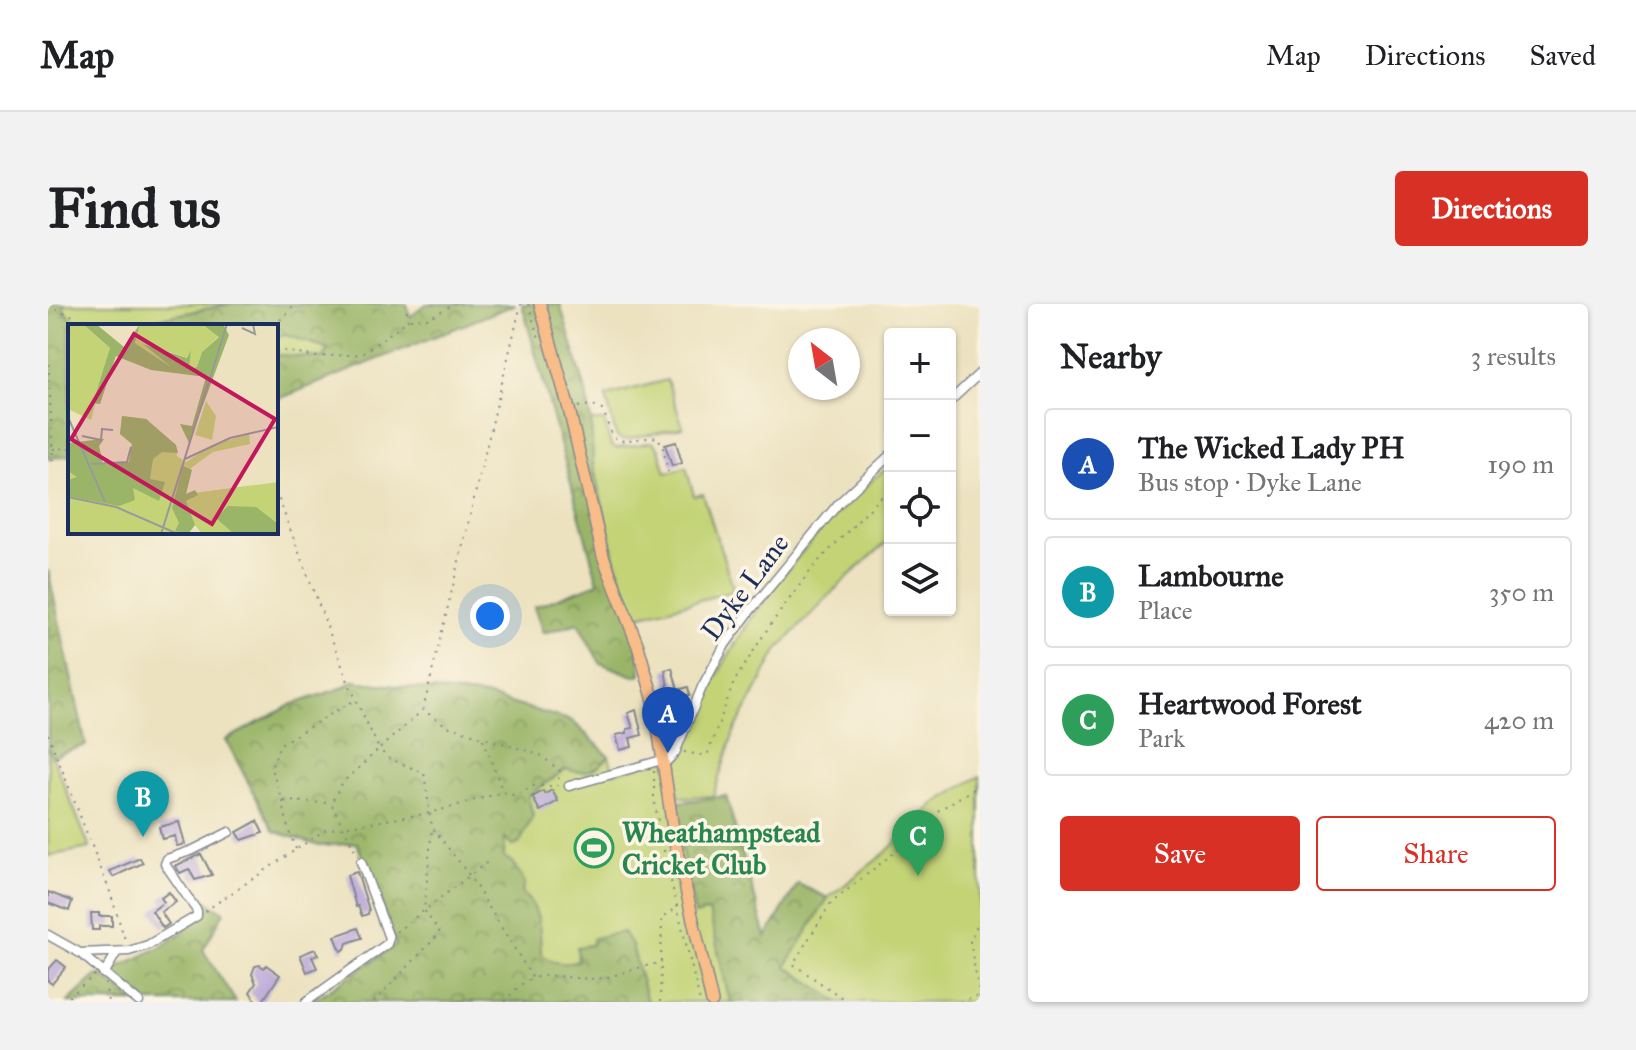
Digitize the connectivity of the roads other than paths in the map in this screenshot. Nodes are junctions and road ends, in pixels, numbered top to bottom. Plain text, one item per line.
1 (540, 304) edge
2 (980, 373) edge
3 (951, 400) edge
4 (884, 461) edge
5 (660, 762) junction
6 (569, 786) road end
7 (229, 832) dead end
8 (361, 862) road end
9 (48, 935) edge
10 (117, 952) junction
11 (80, 953) junction
12 (102, 973) junction
13 (139, 1002) edge
14 (306, 1002) edge
15 (712, 1002) edge

1 - 5 main road
2 - 3 street
4 - 5 street, Dyke Lane
5 - 6 street
5 - 15 main road
7 - 10 street
8 - 14 street
9 - 11 street
10 - 11 street
10 - 12 street
11 - 12 street
12 - 13 street

